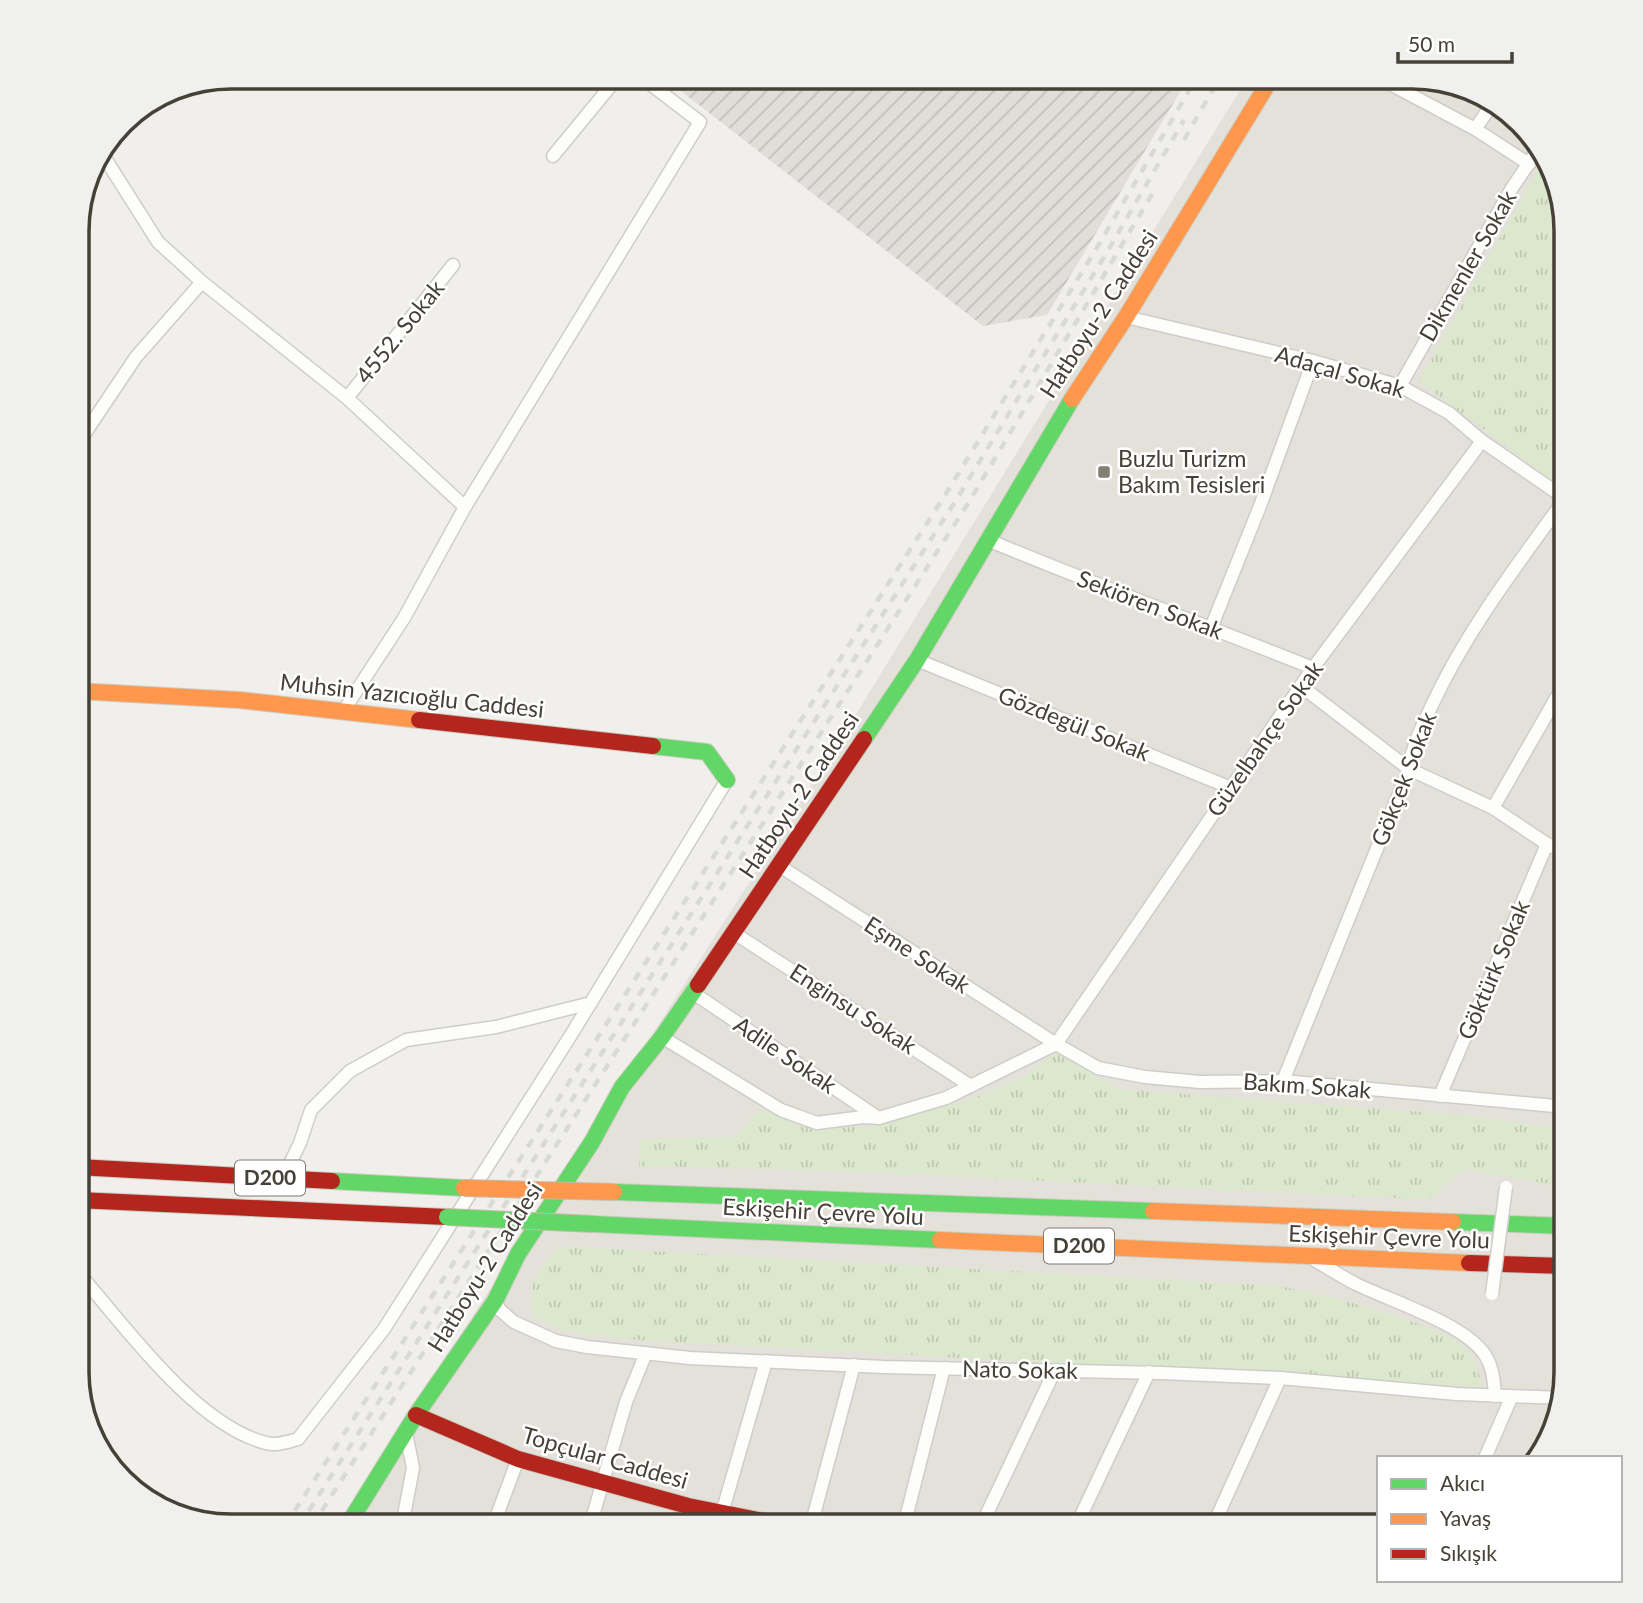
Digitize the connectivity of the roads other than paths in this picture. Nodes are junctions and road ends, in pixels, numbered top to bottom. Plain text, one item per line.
1 (608, 89) edge
2 (657, 89) edge
3 (1264, 90) edge
4 (1401, 90) edge
5 (1487, 111) edge
6 (1475, 129) junction
7 (553, 156) dead end
8 (1533, 157) edge
9 (107, 162) edge
10 (1529, 164) junction
11 (453, 265) dead end
12 (202, 282) junction
13 (1126, 317) junction
14 (1313, 361) junction
15 (1400, 386) junction
16 (347, 398) junction
17 (90, 426) edge
18 (1482, 441) junction
19 (1554, 491) edge
20 (465, 508) junction
21 (1554, 515) edge
22 (988, 540) junction
23 (1212, 628) junction
24 (917, 660) junction
25 (1313, 668) junction
26 (1301, 686) junction
27 (90, 690) edge
28 (1554, 702) edge
29 (344, 710) junction
30 (1409, 769) junction
31 (727, 780) joint
32 (1231, 788) junction
33 (1493, 808) junction
34 (1547, 844) junction
35 (1554, 847) edge
36 (778, 865) junction
37 (734, 933) junction
38 (692, 992) junction
39 (591, 1003) junction
40 (662, 1037) junction
41 (1056, 1044) junction
42 (1283, 1081) junction
43 (971, 1086) junction
44 (1440, 1096) junction
45 (1554, 1106) edge
46 (879, 1118) junction
47 (89, 1168) edge
48 (283, 1178) junction
49 (1506, 1186) dead end
50 (89, 1201) edge
51 (1554, 1226) edge
52 (1310, 1257) junction
53 (1554, 1266) edge
54 (89, 1285) edge
55 (1492, 1294) dead end
56 (495, 1301) junction
57 (646, 1353) junction
58 (766, 1361) junction
59 (854, 1365) junction
60 (944, 1368) junction
61 (1055, 1370) junction
62 (1149, 1373) junction
63 (1280, 1378) junction
64 (1495, 1396) junction
65 (1511, 1398) junction
66 (1551, 1398) edge
67 (416, 1415) junction
68 (405, 1433) junction
69 (1486, 1456) edge
70 (518, 1459) junction
71 (603, 1481) junction
72 (688, 1506) junction
73 (354, 1514) edge
74 (404, 1514) edge
75 (497, 1514) edge
76 (593, 1514) edge
77 (686, 1514) edge
78 (722, 1514) joint
79 (814, 1514) edge
80 (907, 1514) edge
81 (987, 1514) edge
82 (1082, 1514) edge
83 (1218, 1514) edge

1 - 7 street
2 - 20 street
3 - 13 main road, Hatboyu-2 Caddesi
4 - 6 street
5 - 6 street
6 - 10 street
8 - 10 street, Dikmenler Sokak
9 - 12 street
10 - 15 street, Dikmenler Sokak
11 - 16 street, 4552. Sokak
12 - 16 street
12 - 17 street
13 - 14 street, Adaçal Sokak
13 - 22 main road, Hatboyu-2 Caddesi
14 - 15 street, Adaçal Sokak
14 - 23 street
15 - 18 street, Adaçal Sokak
16 - 20 street
18 - 19 street, Adaçal Sokak
18 - 25 street, Güzelbahçe Sokak
20 - 29 street
21 - 30 street, Gökçek Sokak
22 - 23 street, Sekiören Sokak
22 - 24 main road, Hatboyu-2 Caddesi
23 - 25 street, Sekiören Sokak
24 - 32 street, Gözdegül Sokak
24 - 36 main road, Hatboyu-2 Caddesi
25 - 26 street, Güzelbahçe Sokak
26 - 30 street
26 - 32 street, Güzelbahçe Sokak
27 - 29 main road, Muhsin Yazıcıoğlu Caddesi
28 - 33 street
29 - 31 main road, Muhsin Yazıcıoğlu Caddesi
30 - 33 street
30 - 42 street, Gökçek Sokak
31 - 39 street
32 - 41 street, Güzelbahçe Sokak
33 - 34 street
34 - 35 street
34 - 44 street, Göktürk Sokak
36 - 37 main road, Hatboyu-2 Caddesi
36 - 41 street, Eşme Sokak
37 - 38 main road, Hatboyu-2 Caddesi
37 - 43 street, Enginsu Sokak
38 - 40 main road, Hatboyu-2 Caddesi
38 - 46 street, Adile Sokak
39 - 48 street
39 - 54 street
40 - 46 street
40 - 56 main road, Hatboyu-2 Caddesi
41 - 42 street, Bakım Sokak
41 - 43 street
42 - 44 street, Bakım Sokak
43 - 46 street
44 - 45 street, Bakım Sokak
47 - 48 main road, Eskişehir Çevre Yolu / D200
48 - 51 main road, Eskişehir Çevre Yolu / D200, bridge
49 - 55 street, bridge
50 - 52 main road, Eskişehir Çevre Yolu / D200, bridge
52 - 53 main road, Eskişehir Çevre Yolu / D200
52 - 64 street
56 - 57 street, Nato Sokak
56 - 67 main road, Hatboyu-2 Caddesi
57 - 58 street, Nato Sokak
57 - 71 street
58 - 59 street, Nato Sokak
58 - 78 street
59 - 60 street, Nato Sokak
59 - 79 street
60 - 61 street, Nato Sokak
60 - 80 street
61 - 62 street, Nato Sokak
61 - 81 street
62 - 63 street, Nato Sokak
62 - 82 street
63 - 64 street, Nato Sokak
63 - 83 street
64 - 65 street, Nato Sokak
65 - 66 street, Nato Sokak
65 - 69 street
67 - 68 main road, Hatboyu-2 Caddesi
67 - 70 main road, Topçular Caddesi
68 - 73 main road, Hatboyu-2 Caddesi
68 - 74 street
70 - 71 main road, Topçular Caddesi
70 - 75 street
71 - 72 main road, Topçular Caddesi
71 - 76 street
72 - 77 street
72 - 78 main road, Topçular Caddesi

